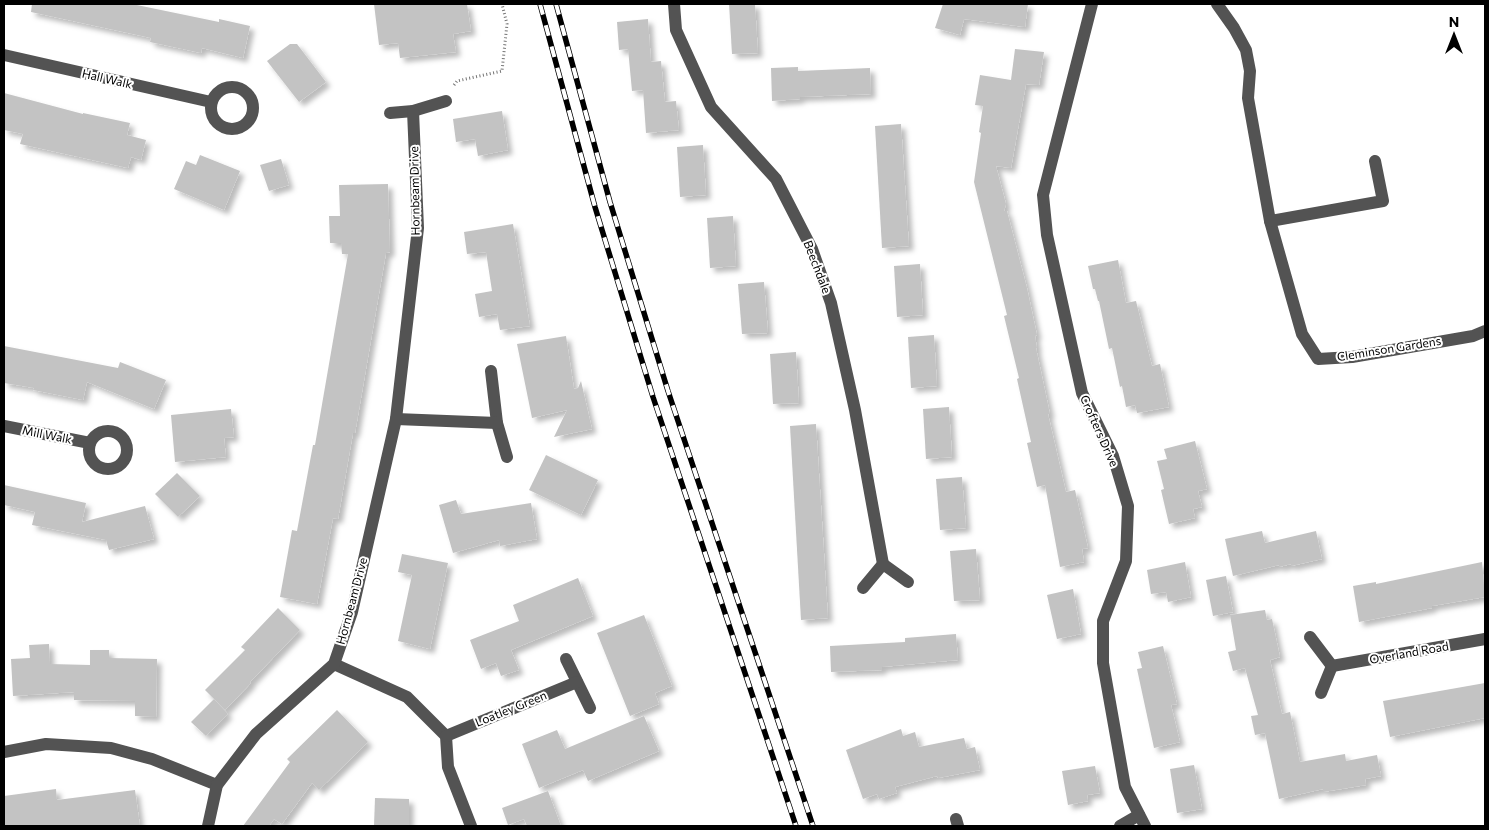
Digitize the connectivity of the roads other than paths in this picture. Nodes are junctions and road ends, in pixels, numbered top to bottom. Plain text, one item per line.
1 (674, 4) edge
2 (1092, 4) edge
3 (1217, 4) edge
4 (4, 55) edge
5 (446, 101) road end
6 (211, 102) dead end
7 (413, 111) junction
8 (390, 113) dead end
9 (1375, 161) dead end
10 (1270, 221) junction
11 (1485, 332) edge
12 (491, 371) dead end
13 (396, 420) junction
14 (496, 423) junction
15 (4, 426) edge
16 (90, 444) dead end
17 (508, 457) dead end
18 (884, 564) junction
19 (908, 582) dead end
20 (863, 588) dead end
21 (1310, 637) dead end
22 (1485, 640) edge
23 (566, 659) dead end
24 (334, 664) junction
25 (1332, 666) junction
26 (576, 682) junction
27 (1321, 693) dead end
28 (590, 708) dead end
29 (446, 736) junction
30 (4, 752) edge
31 (217, 786) junction
32 (1142, 821) edge
33 (208, 826) edge
34 (471, 826) edge
35 (1120, 826) edge

1 - 18 street, Beechdale
2 - 32 street, Crofters Drive
3 - 10 street, Cleminson Gardens
4 - 6 street, Hall Walk
5 - 7 street
7 - 8 street
7 - 13 street, Hornbeam Drive
9 - 10 street
10 - 11 street, Cleminson Gardens
12 - 14 street
13 - 14 street
13 - 24 street, Hornbeam Drive
14 - 17 street
15 - 16 street, Mill Walk
18 - 19 street
18 - 20 street
21 - 25 street
22 - 25 street, Overland Road
23 - 26 street
24 - 29 street
24 - 31 street, Hornbeam Drive
25 - 27 street
26 - 28 street
26 - 29 street, Loatley Green
29 - 34 street
30 - 31 street
31 - 33 street, Hornbeam Drive
32 - 35 street

